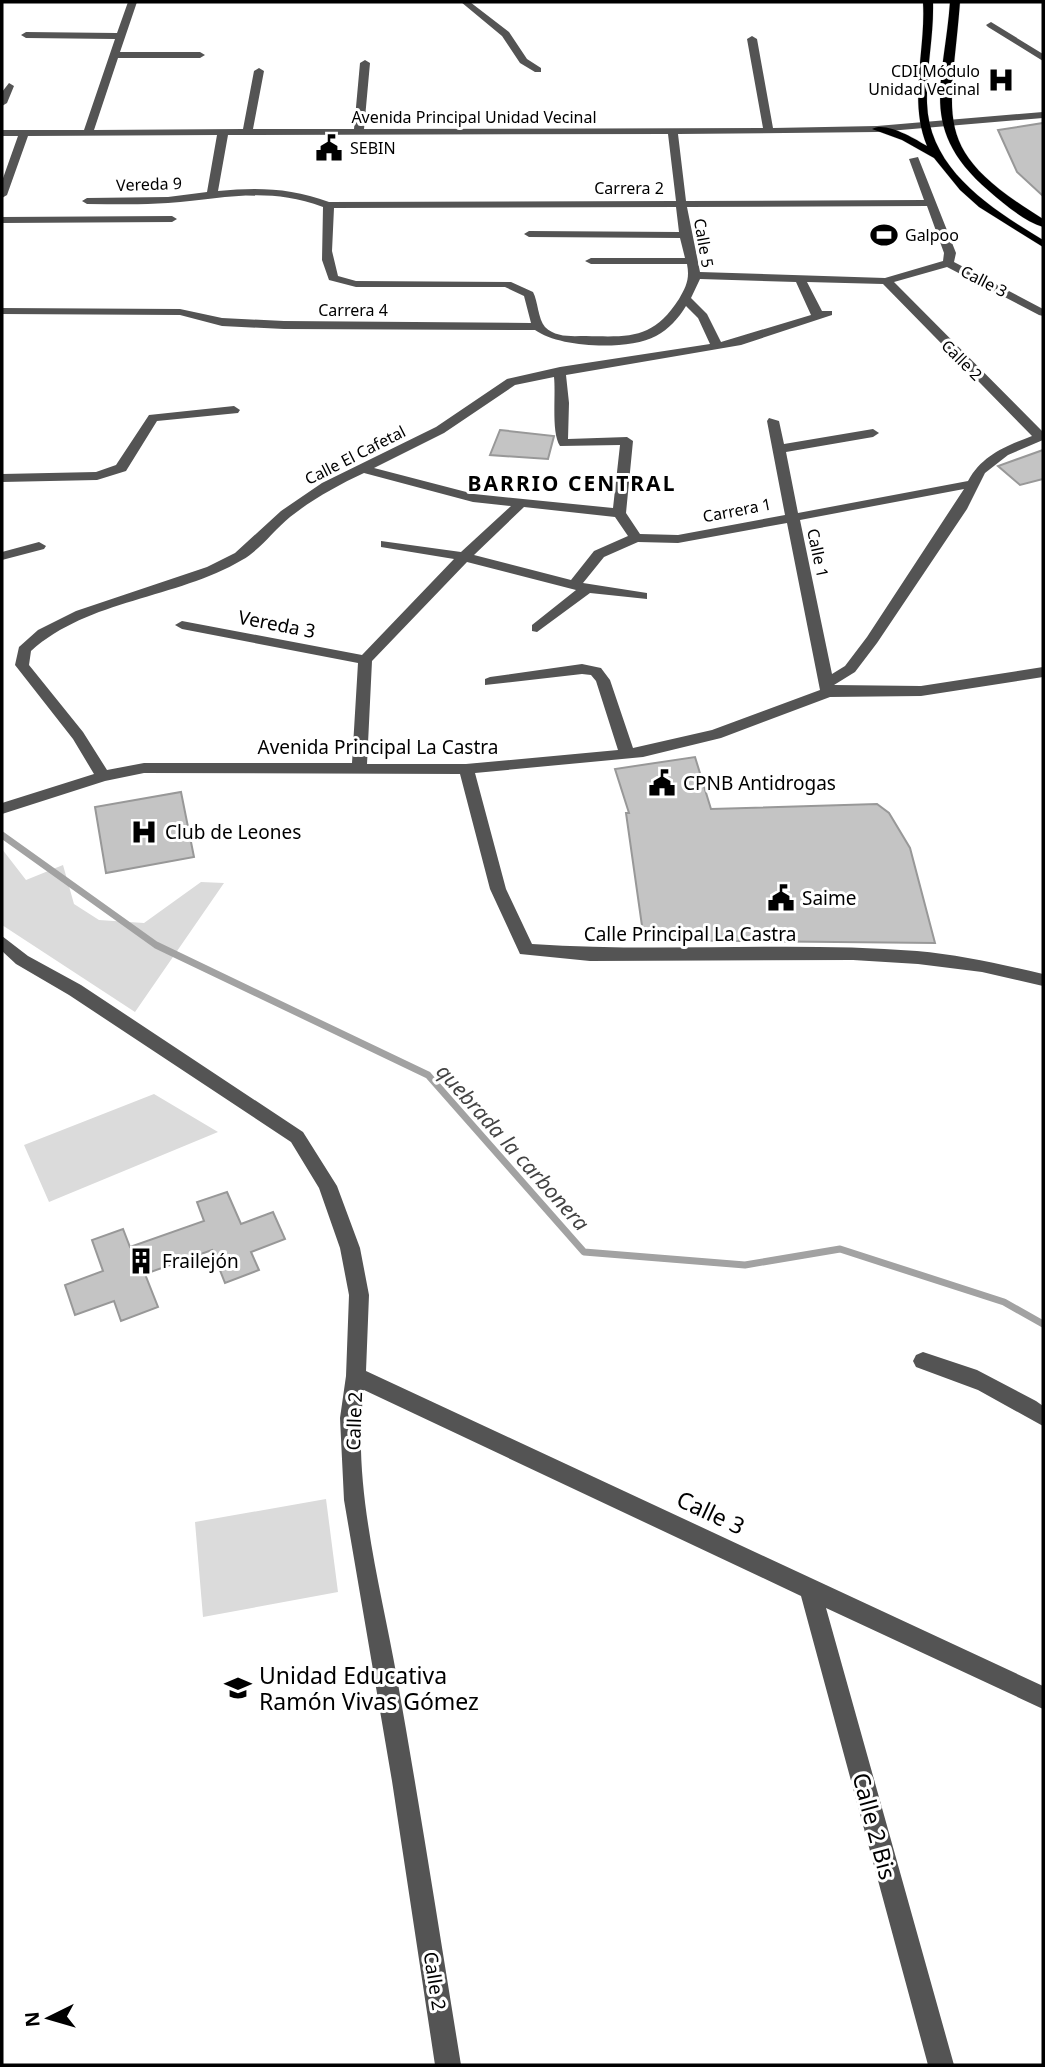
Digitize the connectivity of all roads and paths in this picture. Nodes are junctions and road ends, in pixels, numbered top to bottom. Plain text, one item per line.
1 (132, 2) edge
2 (465, 2) edge
3 (928, 2) edge
4 (955, 2) edge
5 (993, 27) dead end
6 (26, 35) dead end
7 (122, 36) junction
8 (752, 39) dead end
9 (116, 55) junction
10 (200, 55) dead end
11 (1042, 56) edge
12 (365, 63) dead end
13 (538, 70) dead end
14 (259, 71) dead end
15 (9, 86) dead end
16 (2, 103) edge
17 (1043, 115) edge
18 (946, 123) junction
19 (923, 124) junction
20 (877, 129) junction
21 (769, 131) junction
22 (88, 132) junction
23 (359, 132) junction
24 (673, 132) junction
25 (24, 133) junction
26 (223, 133) junction
27 (247, 133) junction
28 (3, 135) edge
29 (939, 158) junction
30 (914, 159) dead end
31 (212, 193) junction
32 (2, 195) edge
33 (87, 201) dead end
34 (930, 203) junction
35 (328, 205) junction
36 (681, 205) junction
37 (172, 219) dead end
38 (2, 220) edge
39 (1043, 224) edge
40 (529, 234) dead end
41 (685, 235) junction
42 (1043, 244) edge
43 (591, 261) dead end
44 (692, 261) junction
45 (948, 263) junction
46 (695, 275) junction
47 (800, 279) junction
48 (886, 281) junction
49 (684, 298) junction
50 (2, 311) edge
51 (1043, 313) edge
52 (538, 327) junction
53 (717, 346) junction
54 (560, 371) junction
55 (234, 410) dead end
56 (773, 421) dead end
57 (873, 433) dead end
58 (1041, 436) edge
59 (778, 449) junction
60 (361, 468) junction
61 (2, 478) edge
62 (972, 484) junction
63 (519, 505) junction
64 (619, 513) junction
65 (793, 516) junction
66 (636, 538) junction
67 (386, 544) dead end
68 (39, 546) dead end
69 (2, 556) edge
70 (465, 557) junction
71 (582, 586) junction
72 (642, 596) dead end
73 (182, 625) dead end
74 (537, 628) dead end
75 (365, 660) junction
76 (1043, 672) edge
77 (489, 682) dead end
78 (827, 688) junction
79 (627, 754) junction
80 (466, 769) junction
81 (359, 770) junction
82 (103, 776) junction
83 (2, 809) edge
84 (2, 942) edge
85 (1043, 981) edge
86 (923, 1361) dead end
87 (356, 1376) junction
88 (1043, 1417) edge
89 (809, 1586) junction
90 (1043, 1699) edge
91 (448, 2065) edge
92 (941, 2065) edge

1 - 7 street
2 - 13 street
3 - 19 main road
4 - 18 main road
5 - 11 street
6 - 7 street
7 - 9 street
8 - 21 street
9 - 10 street
9 - 22 street
12 - 23 street
14 - 27 street
15 - 16 street
17 - 18 street, Avenida Principal Unidad Vecinal
18 - 19 street, Avenida Principal Unidad Vecinal
18 - 39 main road
19 - 20 street, Avenida Principal Unidad Vecinal
19 - 29 main road
20 - 21 street, Avenida Principal Unidad Vecinal
20 - 29 main road
21 - 24 street, Avenida Principal Unidad Vecinal
22 - 25 street, Avenida Principal Unidad Vecinal
22 - 26 street, Avenida Principal Unidad Vecinal
23 - 24 street, Avenida Principal Unidad Vecinal
23 - 27 street, Avenida Principal Unidad Vecinal
24 - 36 street, Calle 5
25 - 28 street, Avenida Principal Unidad Vecinal
25 - 32 street
26 - 27 street, Avenida Principal Unidad Vecinal
26 - 31 street
29 - 42 main road
30 - 34 street, Calle 3
31 - 33 street, Vereda 9
31 - 35 street, Vereda 9
34 - 36 street, Carrera 2
34 - 45 street, Calle 3
35 - 36 street, Carrera 2
35 - 52 street
36 - 41 street, Calle 5
37 - 38 street
40 - 41 street
41 - 44 street, Calle 5
43 - 44 street
44 - 46 street, Calle 5
45 - 48 street
45 - 51 street, Calle 3
46 - 47 street
46 - 49 street, Calle 5
47 - 48 street
47 - 53 street, Calle El Cafetal
48 - 58 street, Calle 2
49 - 52 street, Carrera 4
49 - 53 street
50 - 52 street, Carrera 4
53 - 54 street, Calle El Cafetal
54 - 60 street, Calle El Cafetal
54 - 64 street
55 - 61 street
56 - 59 street, Calle 1
57 - 59 street
58 - 62 street
59 - 65 street, Calle 1
60 - 63 street
60 - 82 street, Calle El Cafetal
62 - 65 street, Carrera 1
62 - 78 street
63 - 64 street
63 - 70 street
64 - 66 street
65 - 66 street, Carrera 1
65 - 78 street, Calle 1
66 - 71 street
67 - 70 street
68 - 69 street
70 - 71 street
70 - 75 street
71 - 72 street
71 - 74 street
73 - 75 street, Vereda 3
75 - 81 street
76 - 78 street, Avenida Principal La Castra
77 - 79 street
78 - 79 street, Avenida Principal La Castra
79 - 80 street, Avenida Principal La Castra
80 - 81 street, Avenida Principal La Castra
80 - 85 street, Calle Principal La Castra
81 - 82 street, Avenida Principal La Castra
82 - 83 street, Avenida Principal La Castra
84 - 87 street, Calle 2
86 - 88 street
87 - 89 street, Calle 3
87 - 91 street, Calle 2
89 - 90 street, Calle 3
89 - 92 street, Calle 2 Bis

